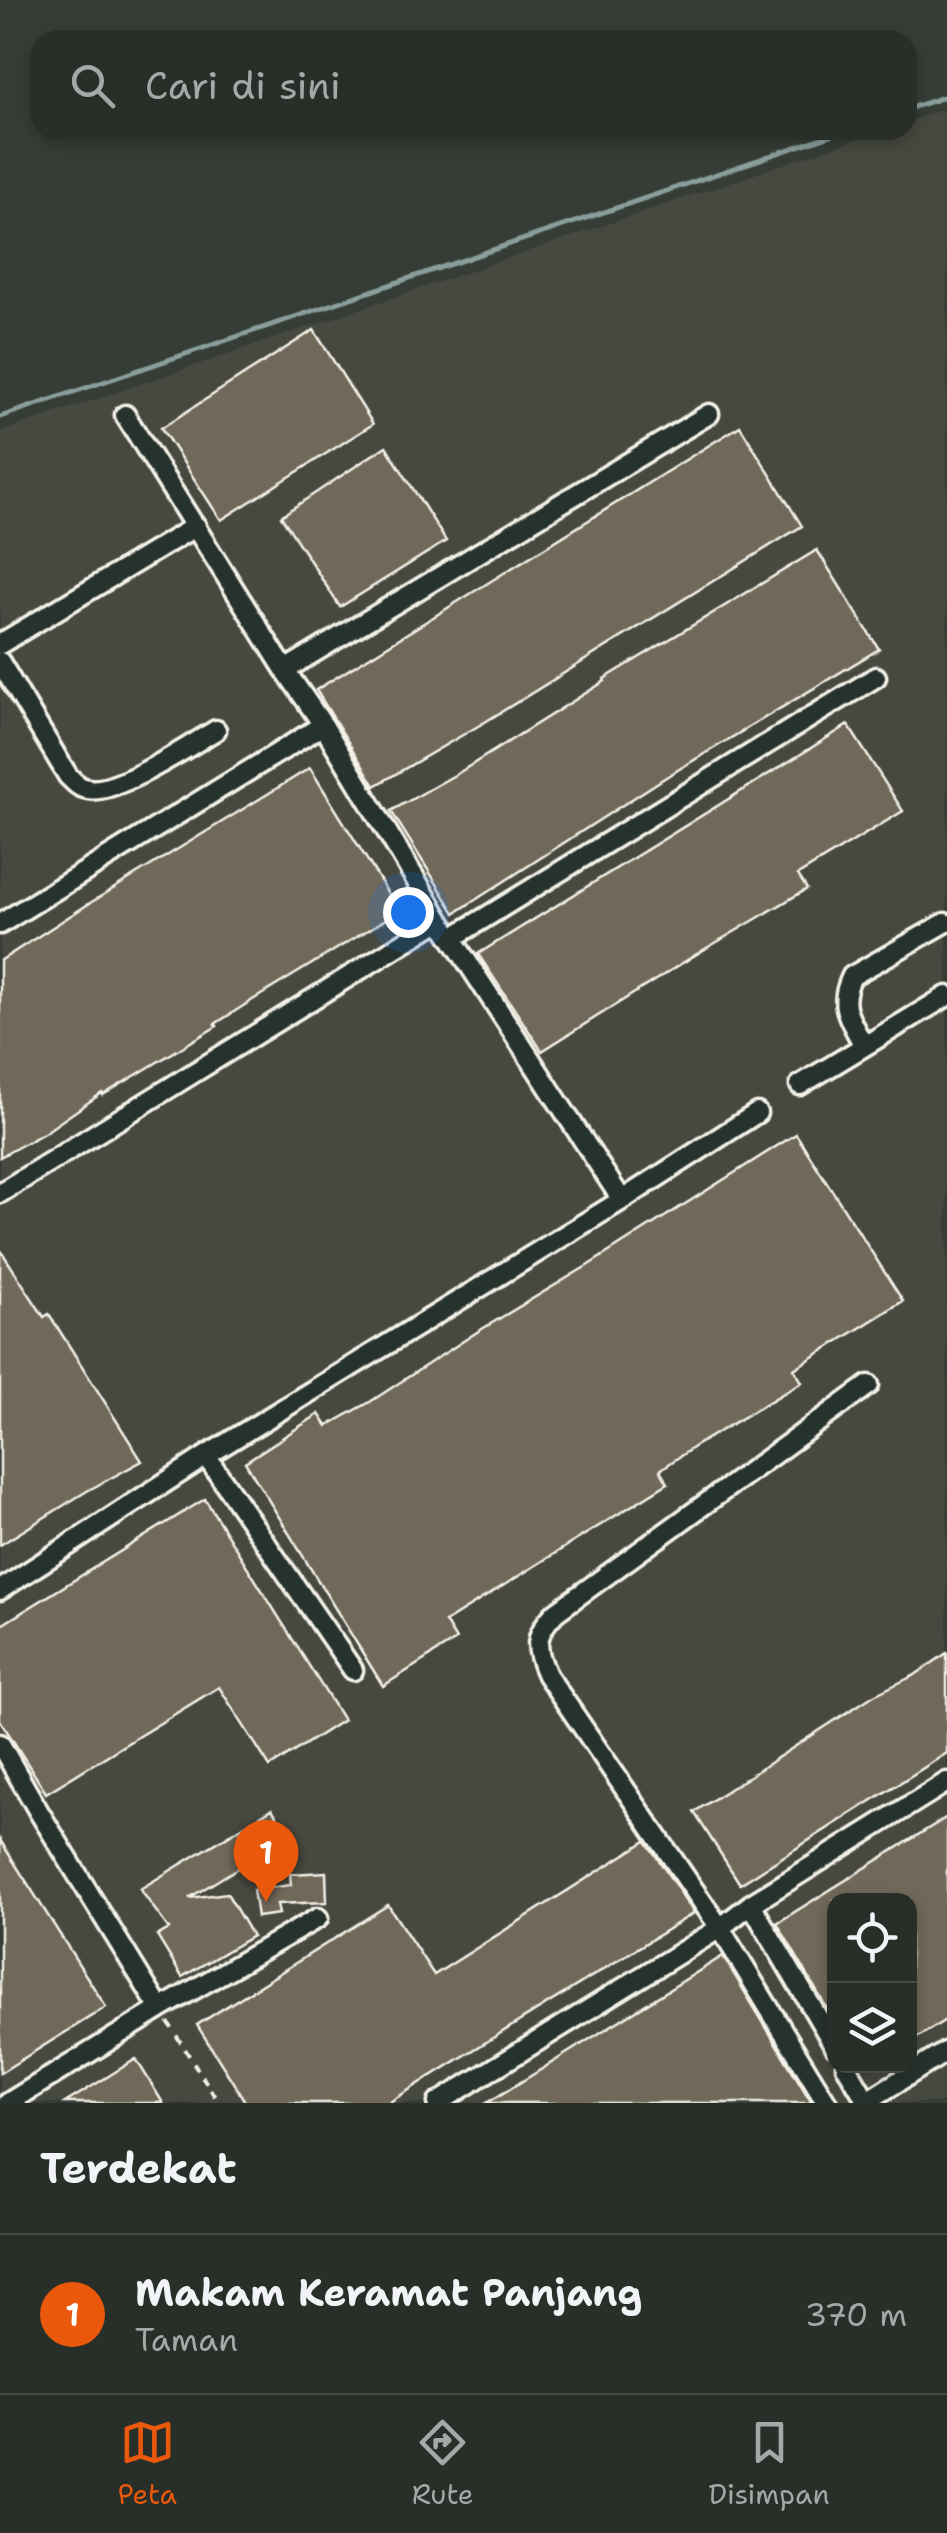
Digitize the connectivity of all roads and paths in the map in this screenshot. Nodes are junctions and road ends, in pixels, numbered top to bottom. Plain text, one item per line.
1 (709, 414) dead end
2 (125, 415) dead end
3 (196, 526) junction
4 (0, 644) edge
5 (0, 662) edge
6 (285, 670) junction
7 (876, 676) dead end
8 (323, 725) junction
9 (216, 730) dead end
10 (440, 920) junction
11 (946, 921) edge
12 (0, 924) edge
13 (452, 938) junction
14 (947, 996) edge
15 (864, 1046) junction
16 (800, 1085) dead end
17 (756, 1113) dead end
18 (0, 1193) edge
19 (622, 1200) junction
20 (869, 1385) dead end
21 (206, 1456) junction
22 (0, 1590) edge
23 (353, 1670) dead end
24 (0, 1744) edge
25 (947, 1782) edge
26 (751, 1904) junction
27 (318, 1918) dead end
28 (720, 1928) junction
29 (160, 2010) junction
30 (827, 2034) edge
31 (947, 2051) edge
32 (850, 2073) edge
33 (866, 2102) edge
34 (8, 2103) edge
35 (219, 2103) edge
36 (438, 2103) edge
37 (826, 2103) edge

1 - 6 lane
2 - 3 lane
3 - 4 lane
3 - 6 lane
5 - 9 lane
6 - 8 lane
7 - 13 lane
8 - 10 lane
8 - 12 lane
10 - 13 lane
10 - 18 lane
11 - 15 lane
13 - 19 lane
14 - 15 lane
15 - 16 lane
17 - 19 lane
19 - 21 lane
20 - 28 lane
21 - 22 lane
21 - 23 lane
24 - 29 lane
25 - 26 lane
26 - 28 lane
26 - 30 lane
27 - 29 lane
28 - 36 lane
28 - 37 lane
29 - 34 lane
29 - 35 path
31 - 33 lane
32 - 33 lane

